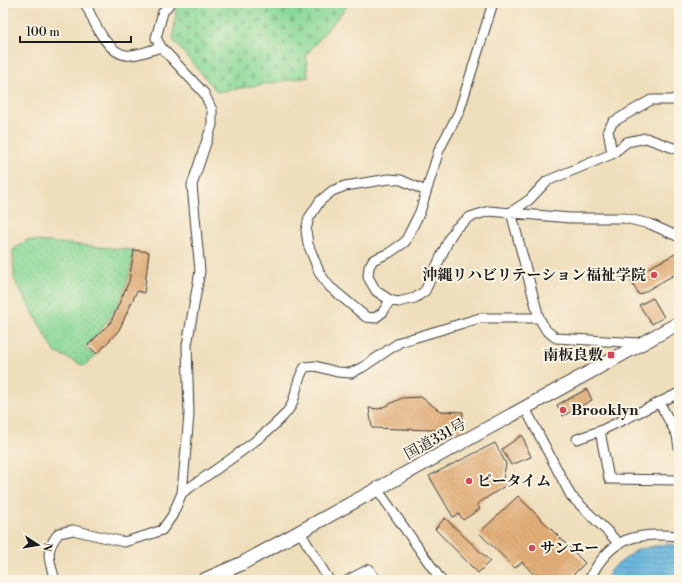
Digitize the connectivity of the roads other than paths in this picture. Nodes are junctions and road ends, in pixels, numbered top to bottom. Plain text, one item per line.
1 (84, 3) edge
2 (170, 3) edge
3 (493, 3) edge
4 (161, 47) junction
5 (679, 97) edge
6 (679, 150) edge
7 (612, 154) junction
8 (426, 190) junction
9 (511, 212) junction
10 (679, 237) edge
11 (390, 300) junction
12 (539, 318) junction
13 (679, 323) edge
14 (640, 344) junction
15 (679, 393) edge
16 (659, 402) junction
17 (525, 408) junction
18 (600, 431) junction
19 (678, 434) edge
20 (578, 438) dead end
21 (679, 448) edge
22 (679, 480) edge
23 (377, 489) junction
24 (182, 493) junction
25 (300, 532) junction
26 (679, 536) edge
27 (618, 544) junction
28 (55, 580) edge
29 (204, 580) edge
30 (329, 580) edge
31 (348, 580) edge
32 (376, 580) edge
33 (441, 580) edge
34 (589, 580) edge

1 - 4 street
2 - 4 street
3 - 8 street
4 - 24 street
5 - 7 street
6 - 7 street
7 - 9 street
8 - 11 street
8 - 11 street
9 - 10 street
9 - 11 street
9 - 12 street
12 - 14 street
12 - 24 street
13 - 14 highway, 国道331号
14 - 17 highway, 国道331号
15 - 16 street
16 - 18 street
16 - 19 street
17 - 23 highway, 国道331号
17 - 27 street
18 - 20 street
18 - 22 street
19 - 21 street
23 - 25 highway, 国道331号
23 - 33 street
24 - 28 street
25 - 29 highway, 国道331号
25 - 30 street
26 - 27 street
27 - 34 street
31 - 32 street

